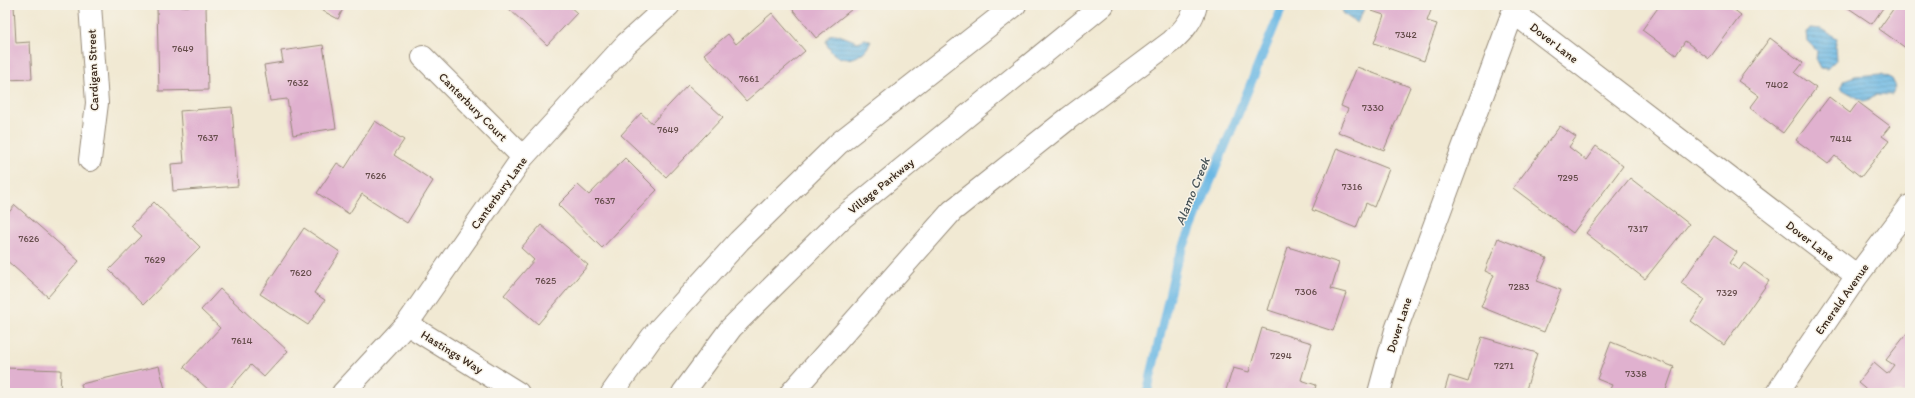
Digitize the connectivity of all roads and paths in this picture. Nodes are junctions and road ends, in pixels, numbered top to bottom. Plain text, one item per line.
1 (90, 5) edge
2 (669, 5) edge
3 (1015, 5) edge
4 (1103, 5) edge
5 (1196, 5) edge
6 (423, 57) dead end
7 (523, 157) junction
8 (90, 160) dead end
9 (1910, 206) edge
10 (1857, 276) junction
11 (406, 324) junction
12 (343, 393) edge
13 (518, 393) edge
14 (612, 393) edge
15 (683, 393) edge
16 (791, 393) edge
17 (1379, 393) edge
18 (1776, 393) edge

1 - 8 street, Cardigan Street
2 - 7 street, Canterbury Lane
3 - 14 street
4 - 15 street, Village Parkway
5 - 16 street
6 - 7 street, Canterbury Court
7 - 11 street, Canterbury Lane
9 - 10 street, Emerald Avenue
10 - 17 street, Dover Lane
10 - 18 street, Emerald Avenue
11 - 12 street, Canterbury Lane
11 - 13 street, Hastings Way

